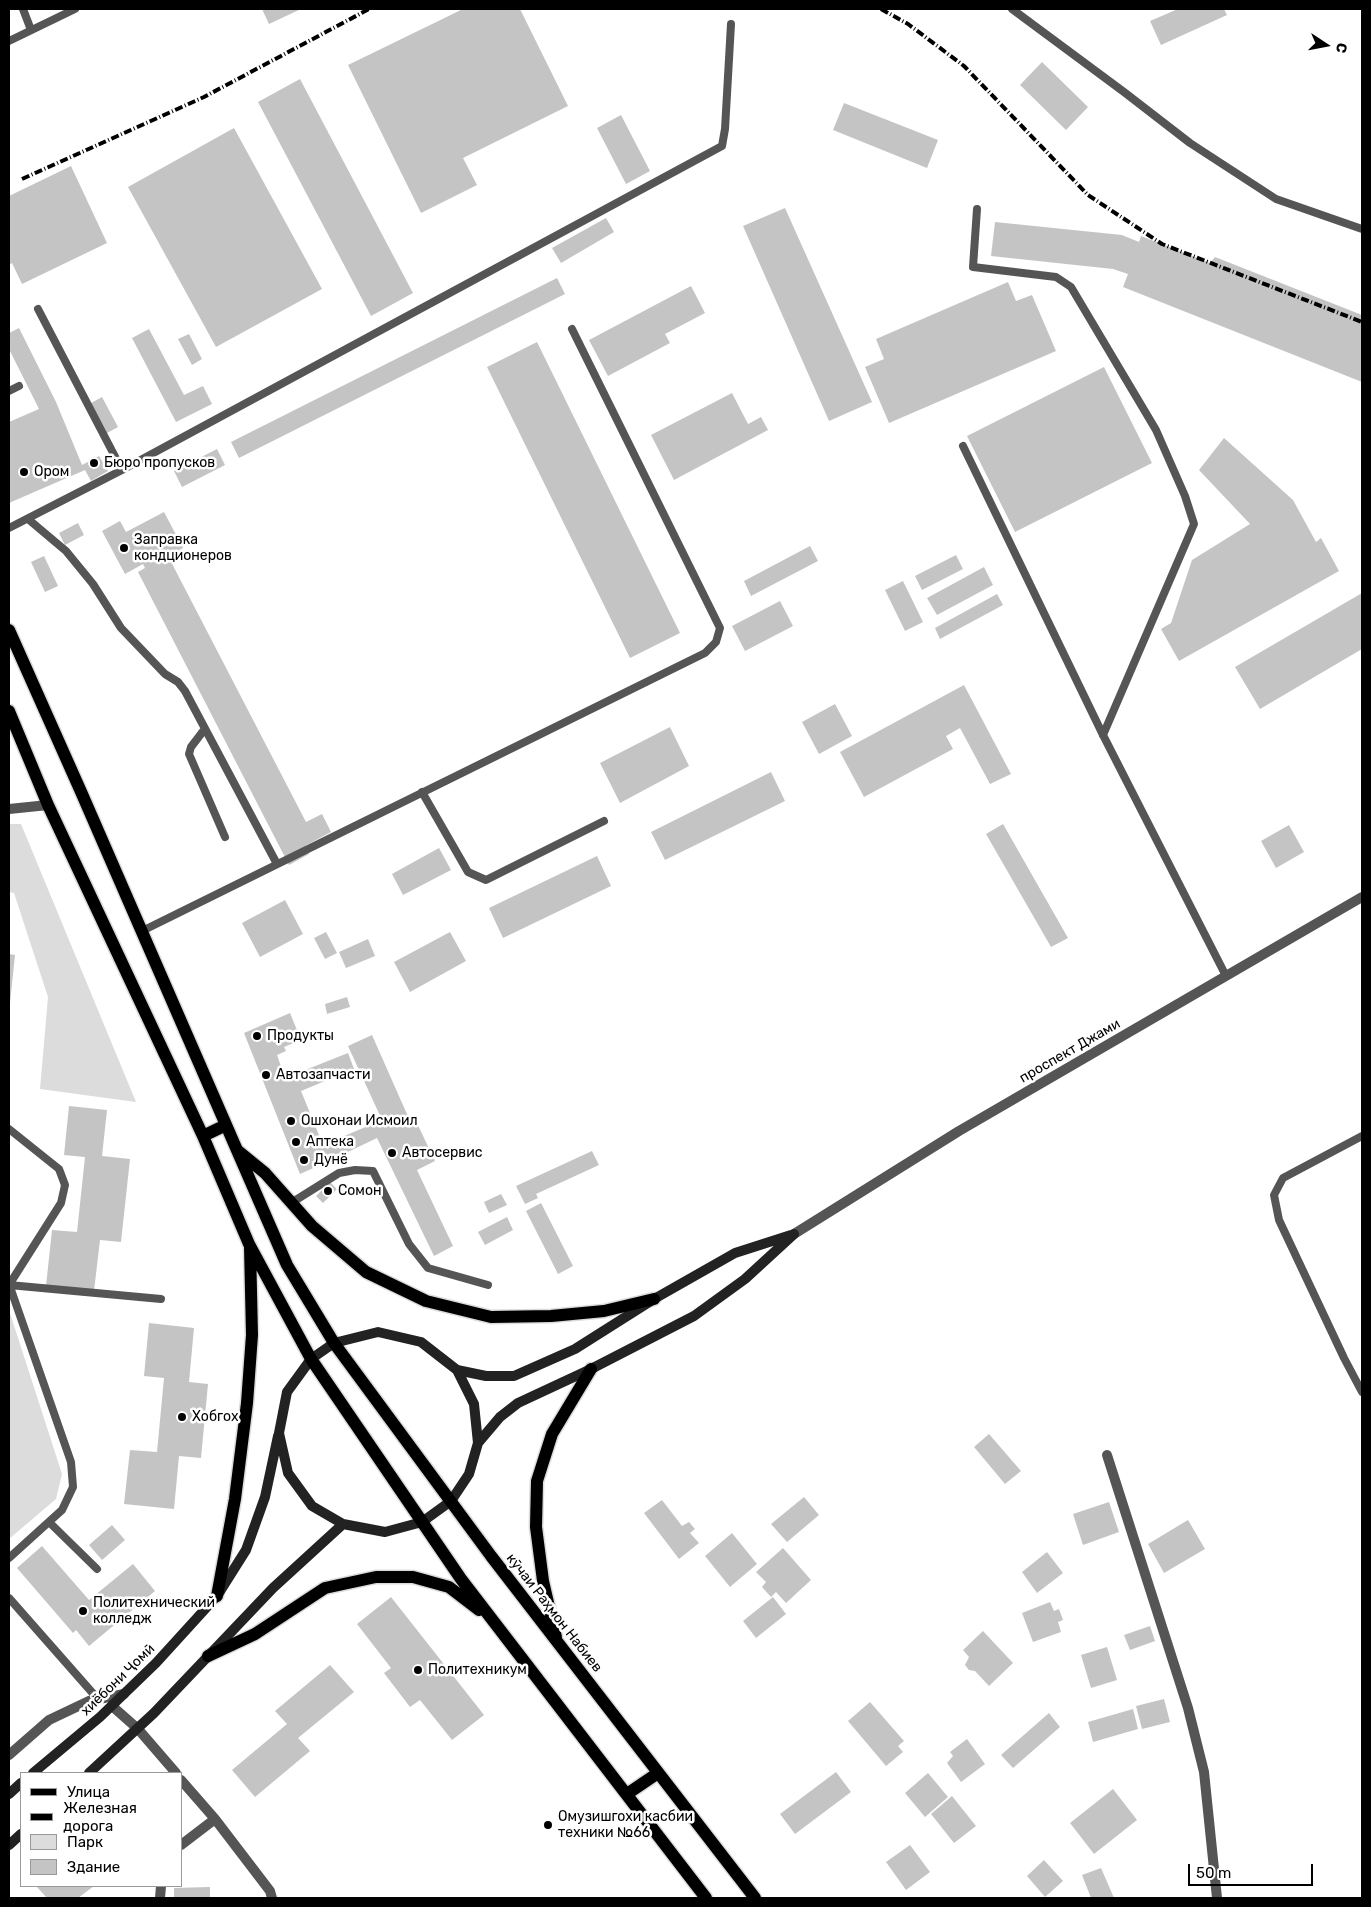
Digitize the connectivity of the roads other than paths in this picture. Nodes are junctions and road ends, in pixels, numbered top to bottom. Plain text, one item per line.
1 (23, 9) edge
2 (75, 9) edge
3 (1012, 9) edge
4 (731, 24) dead end
5 (31, 30) junction
6 (9, 41) edge
7 (977, 209) dead end
8 (1362, 229) edge
9 (38, 309) dead end
10 (572, 330) dead end
11 (18, 386) dead end
12 (9, 391) edge
13 (963, 446) dead end
14 (122, 470) junction
15 (28, 520) junction
16 (9, 528) edge
17 (9, 630) edge
18 (9, 712) edge
19 (204, 730) junction
20 (1103, 736) junction
21 (422, 792) junction
22 (48, 805) junction
23 (9, 809) edge
24 (604, 821) dead end
25 (225, 837) dead end
26 (277, 864) junction
27 (1362, 897) edge
28 (142, 931) junction
29 (1226, 976) junction
30 (226, 1125) junction
31 (9, 1129) edge
32 (203, 1136) junction
33 (1362, 1136) edge
34 (236, 1149) junction
35 (291, 1203) junction
36 (794, 1234) junction
37 (250, 1244) junction
38 (9, 1284) edge
39 (488, 1285) dead end
40 (654, 1298) junction
41 (160, 1299) dead end
42 (334, 1343) junction
43 (311, 1359) junction
44 (591, 1369) junction
45 (457, 1370) junction
46 (1362, 1392) edge
47 (279, 1433) junction
48 (478, 1443) junction
49 (1107, 1455) dead end
50 (451, 1501) junction
51 (49, 1522) junction
52 (422, 1522) junction
53 (343, 1524) junction
54 (9, 1558) edge
55 (96, 1568) dead end
56 (217, 1596) junction
57 (9, 1598) edge
58 (493, 1621) junction
59 (557, 1642) junction
60 (208, 1656) junction
61 (124, 1694) junction
62 (97, 1698) junction
63 (112, 1706) junction
64 (138, 1729) junction
65 (9, 1755) edge
66 (34, 1772) edge
67 (90, 1772) edge
68 (175, 1772) edge
69 (658, 1773) junction
70 (182, 1781) edge
71 (20, 1784) edge
72 (9, 1794) edge
73 (627, 1794) junction
74 (215, 1819) junction
75 (20, 1835) edge
76 (182, 1844) edge
77 (9, 1845) edge
78 (272, 1898) edge
79 (706, 1898) edge
80 (755, 1898) edge
81 (1217, 1898) edge

1 - 5 lane
2 - 5 lane
3 - 8 lane
4 - 14 lane
5 - 6 lane
7 - 20 lane
9 - 14 lane
10 - 21 lane
11 - 12 lane
13 - 20 lane
14 - 15 lane
15 - 16 lane
15 - 19 lane
17 - 28 main road, кӯчаи Раҳмон Набиев
18 - 22 main road
19 - 25 lane
19 - 26 lane
20 - 29 lane
21 - 24 lane
21 - 26 lane
22 - 23 street
22 - 32 main road
26 - 28 lane
27 - 29 street, проспект Джами
28 - 30 main road, кӯчаи Раҳмон Набиев
29 - 36 street, проспект Джами
30 - 32 main road
30 - 34 main road, кӯчаи Раҳмон Набиев
31 - 38 lane
32 - 37 main road
33 - 46 lane
34 - 35 main road
34 - 42 main road, кӯчаи Раҳмон Набиев
35 - 39 lane
35 - 40 main road
36 - 40 main road
36 - 44 main road
37 - 43 main road
37 - 56 main road
38 - 41 lane
38 - 51 lane
40 - 45 main road
42 - 43 main road, хиёбони Ҷомӣ
42 - 45 main road
42 - 50 main road, кӯчаи Раҳмон Набиев
43 - 47 main road, хиёбони Ҷомӣ
43 - 52 main road
44 - 48 main road
44 - 59 main road
45 - 48 main road
47 - 53 main road
47 - 56 main road, хиёбони Ҷомӣ
48 - 50 main road
49 - 81 street
50 - 52 main road
50 - 59 main road, кӯчаи Раҳмон Набиев
51 - 54 lane
51 - 55 lane
52 - 53 main road
52 - 58 main road
53 - 60 main road
56 - 61 main road, хиёбони Ҷомӣ
57 - 62 lane
58 - 60 main road
58 - 73 main road
59 - 69 main road, кӯчаи Раҳмон Набиев
60 - 64 main road
61 - 62 street
61 - 63 main road, хиёбони Ҷомӣ
62 - 65 street
63 - 64 street
63 - 66 main road, хиёбони Ҷомӣ
64 - 67 main road
64 - 68 street
69 - 73 main road
69 - 80 main road, кӯчаи Раҳмон Набиев
70 - 74 street
71 - 72 main road
73 - 79 main road
74 - 76 street
74 - 78 street
75 - 77 main road

